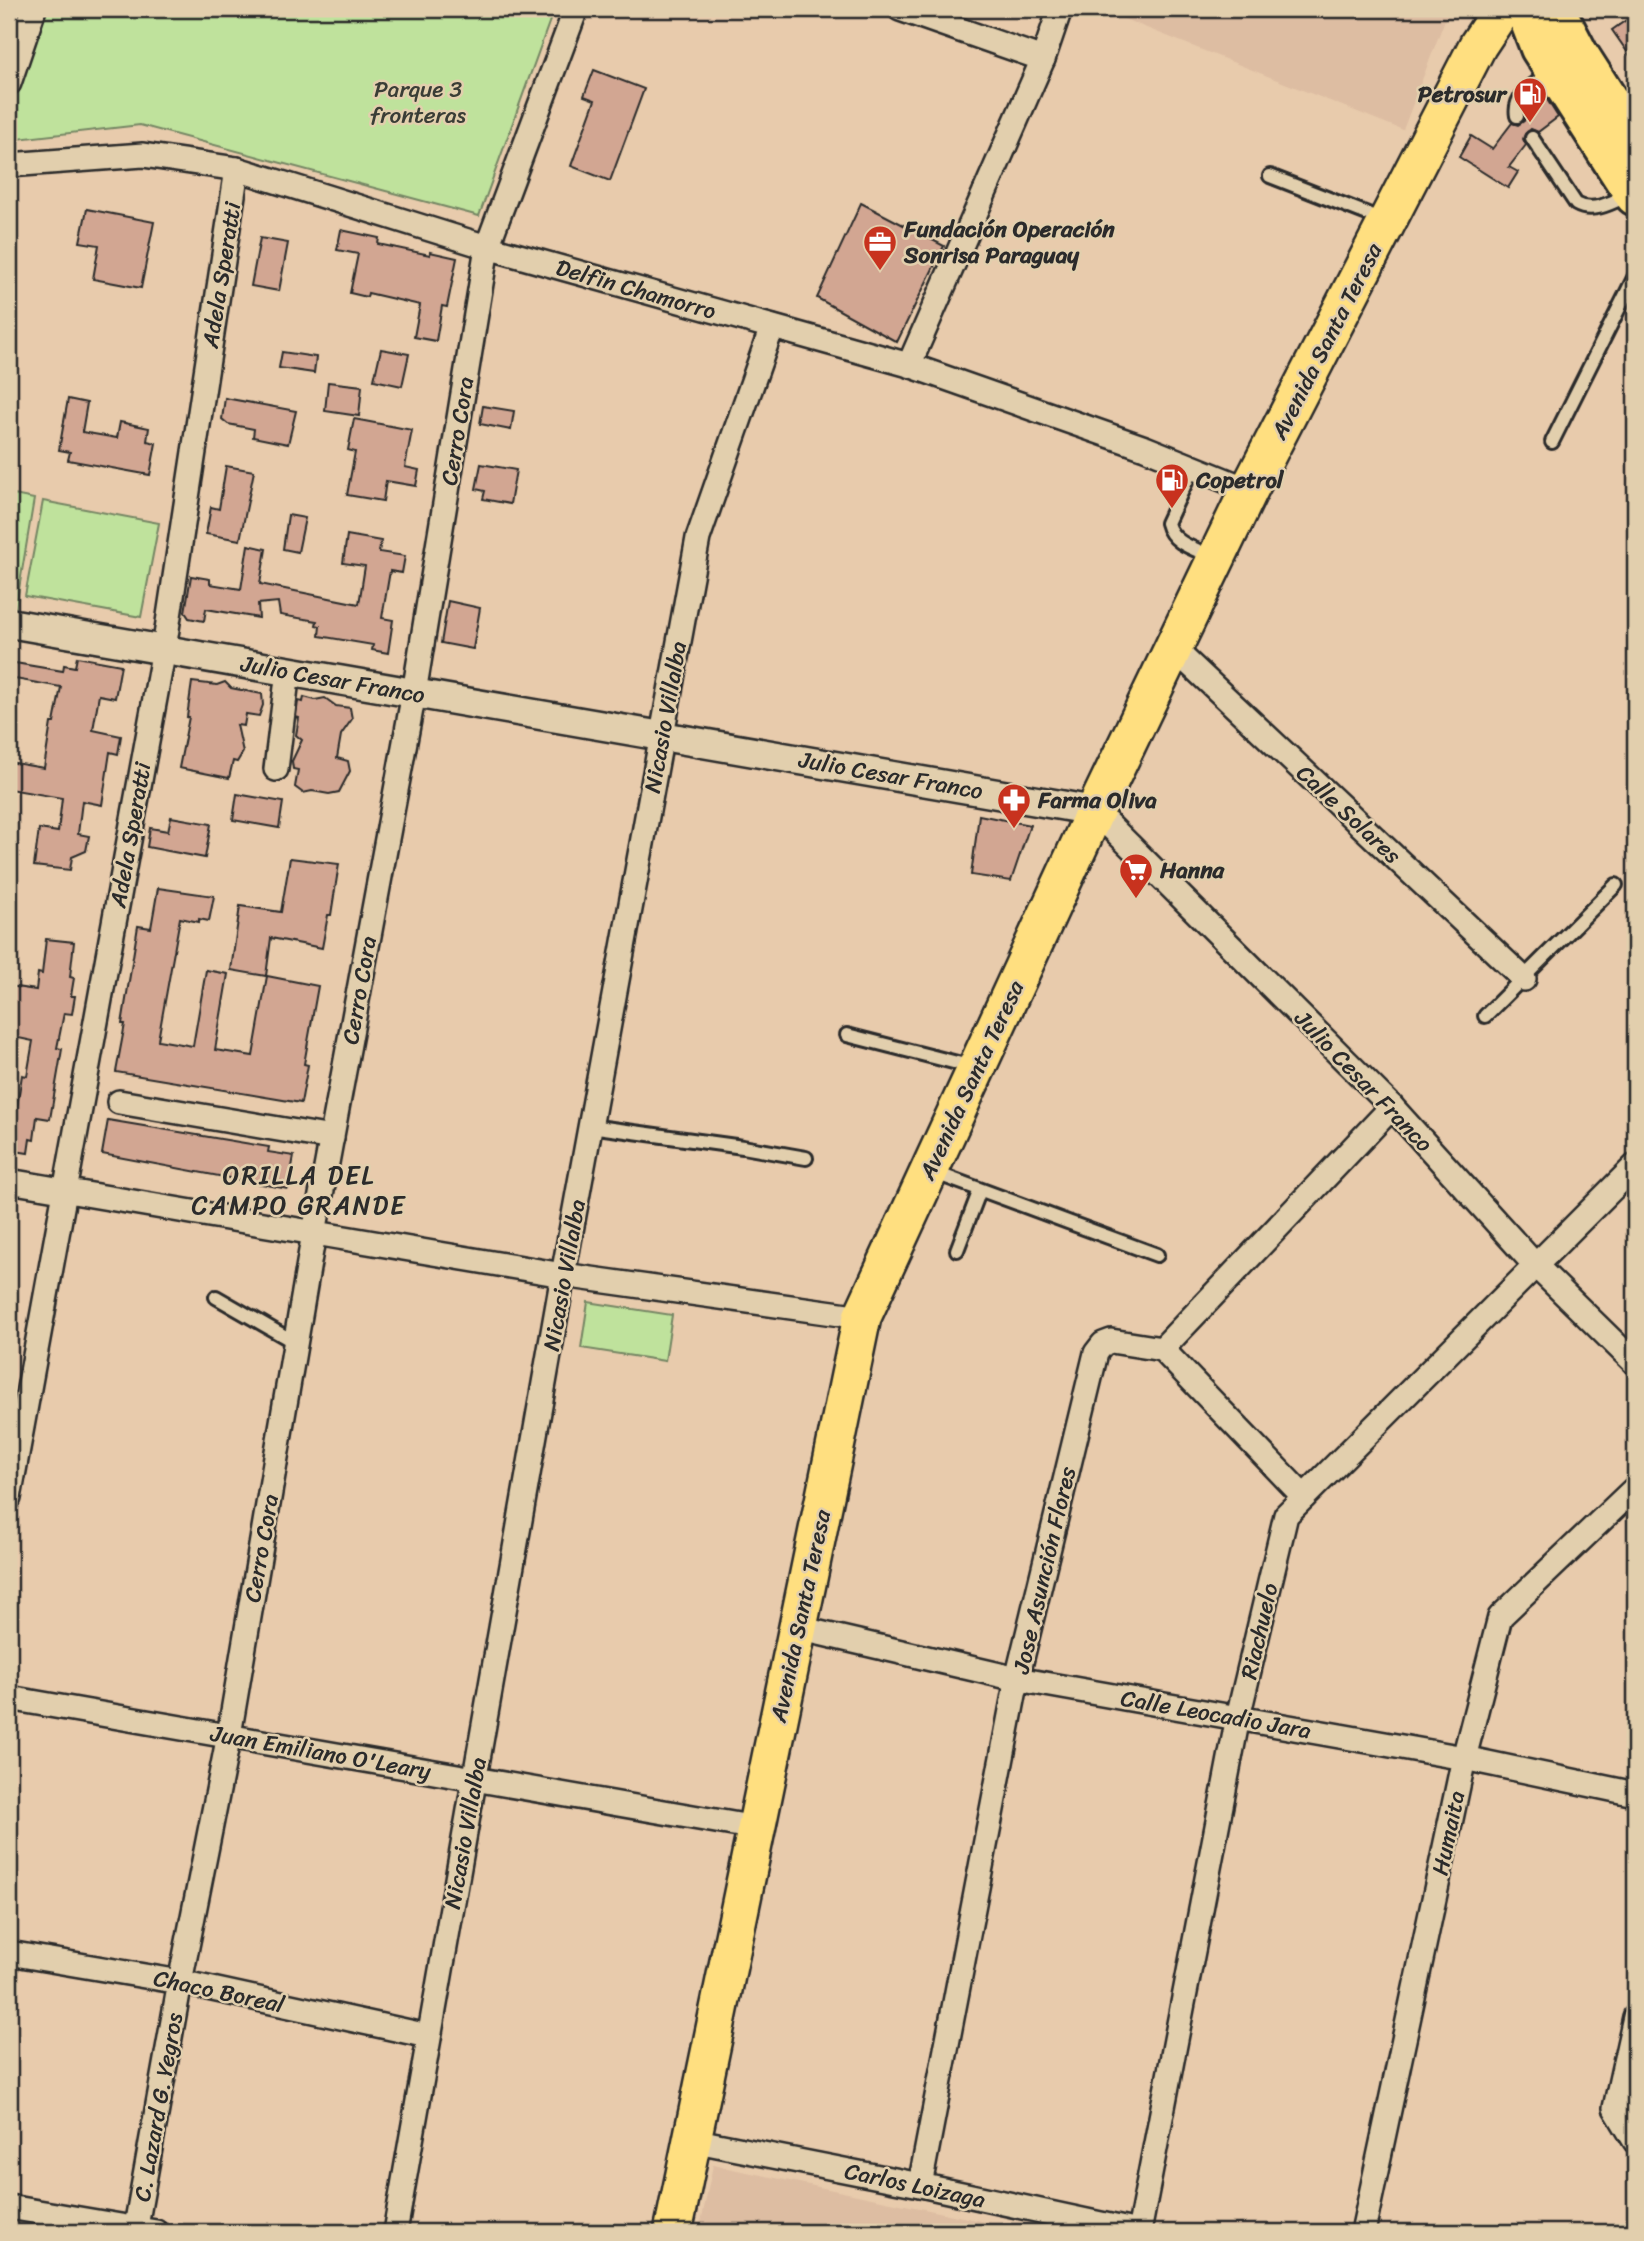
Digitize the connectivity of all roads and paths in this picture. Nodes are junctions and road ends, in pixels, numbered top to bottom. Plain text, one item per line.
1 (34, 9) edge
2 (576, 9) edge
3 (900, 9) edge
4 (1060, 9) edge
5 (1555, 9) edge
6 (1498, 12) edge
7 (1043, 59) junction
8 (1554, 71) junction
9 (9, 83) edge
10 (1517, 116) dead end
11 (1532, 138) dead end
12 (1635, 142) edge
13 (9, 165) edge
14 (237, 169) junction
15 (1270, 176) dead end
16 (1634, 194) edge
17 (1387, 222) junction
18 (487, 247) junction
19 (1635, 276) edge
20 (772, 327) junction
21 (909, 365) junction
22 (1552, 442) dead end
23 (1193, 467) junction
24 (1249, 490) junction
25 (1217, 558) junction
26 (9, 623) edge
27 (164, 649) junction
28 (1174, 649) junction
29 (288, 671) junction
30 (414, 693) junction
31 (662, 736) junction
32 (276, 769) dead end
33 (1095, 811) junction
34 (1616, 885) dead end
35 (1524, 979) junction
36 (1485, 1016) dead end
37 (847, 1035) dead end
38 (976, 1068) junction
39 (119, 1102) dead end
40 (1392, 1107) junction
41 (590, 1126) junction
42 (332, 1138) junction
43 (806, 1158) dead end
44 (1635, 1166) edge
45 (929, 1171) junction
46 (9, 1181) edge
47 (980, 1189) junction
48 (64, 1191) junction
49 (314, 1233) junction
50 (957, 1250) dead end
51 (1157, 1255) dead end
52 (1535, 1265) junction
53 (563, 1275) junction
54 (216, 1297) dead end
55 (862, 1317) junction
56 (296, 1343) junction
57 (1162, 1349) junction
58 (1635, 1363) edge
59 (1635, 1488) edge
60 (1304, 1497) junction
61 (9, 1498) edge
62 (798, 1628) junction
63 (1017, 1679) junction
64 (9, 1698) edge
65 (1238, 1717) junction
66 (229, 1735) junction
67 (1464, 1758) junction
68 (475, 1781) junction
69 (1635, 1794) edge
70 (756, 1828) junction
71 (9, 1953) edge
72 (180, 1982) junction
73 (1635, 2017) edge
74 (428, 2036) junction
75 (692, 2140) junction
76 (1635, 2141) edge
77 (920, 2185) junction
78 (9, 2207) edge
79 (142, 2231) edge
80 (394, 2232) edge
81 (673, 2232) edge
82 (1139, 2232) edge
83 (1363, 2232) edge

1 - 9 street
2 - 18 street, Cerro Cora
3 - 7 street
4 - 7 street
5 - 12 highway
6 - 8 highway
6 - 17 main road, Avenida Santa Teresa
7 - 21 street
8 - 10 lane
8 - 16 highway
11 - 16 lane
13 - 14 street, Delfin Chamorro
14 - 18 street, Delfin Chamorro
14 - 27 street, Adela Speratti
15 - 17 lane
17 - 24 main road, Avenida Santa Teresa
18 - 20 street, Delfin Chamorro
18 - 30 street, Cerro Cora
19 - 22 lane
20 - 21 street, Delfin Chamorro
20 - 31 street, Nicasio Villalba
21 - 23 street, Delfin Chamorro
23 - 24 street, Delfin Chamorro
23 - 25 lane
24 - 25 main road, Avenida Santa Teresa
25 - 28 main road, Avenida Santa Teresa
26 - 27 street, Julio Cesar Franco
27 - 29 street, Julio Cesar Franco
27 - 48 street, Adela Speratti
28 - 33 main road, Avenida Santa Teresa
28 - 35 street, Calle Solares
29 - 30 street, Julio Cesar Franco
29 - 32 street
30 - 31 street, Julio Cesar Franco
30 - 42 street, Cerro Cora
31 - 33 street, Julio Cesar Franco
31 - 41 street, Nicasio Villalba
33 - 38 main road, Avenida Santa Teresa
33 - 40 street, Julio Cesar Franco
34 - 35 lane
35 - 36 lane
37 - 38 lane
38 - 45 main road, Avenida Santa Teresa
39 - 42 street
40 - 52 street, Julio Cesar Franco
40 - 57 street
41 - 43 lane
41 - 53 street, Nicasio Villalba
42 - 49 street, Cerro Cora
44 - 52 street, Riachuelo
45 - 47 lane
45 - 55 main road, Avenida Santa Teresa
46 - 48 street
47 - 50 lane
47 - 51 lane
48 - 49 street
48 - 61 street, Adela Speratti
49 - 53 street
49 - 56 street, Cerro Cora
52 - 58 street, Julio Cesar Franco
52 - 60 street, Riachuelo
53 - 55 street
53 - 68 street, Nicasio Villalba
54 - 56 lane
55 - 62 main road, Avenida Santa Teresa
56 - 66 street, Cerro Cora
57 - 60 street
57 - 63 street, Jose Asunción Flores
59 - 67 street, Humaita
60 - 65 street, Riachuelo
62 - 63 street, Calle Leocadio Jara
62 - 70 main road, Avenida Santa Teresa
63 - 65 street, Calle Leocadio Jara
63 - 77 street, Jose Asunción Flores
64 - 66 street, Juan Emiliano O'Leary
65 - 67 street, Calle Leocadio Jara
65 - 82 street, Riachuelo
66 - 68 street, Juan Emiliano O'Leary
66 - 72 street, Cerro Cora
67 - 69 street, Calle Leocadio Jara
67 - 83 street, Humaita
68 - 70 street, Juan Emiliano O'Leary
68 - 74 street, Nicasio Villalba
70 - 75 main road, Avenida Santa Teresa
71 - 72 street, Chaco Boreal
72 - 74 street, Chaco Boreal
72 - 79 street, C. Lazard G. Yegros
73 - 76 street
74 - 80 street, Nicasio Villalba
75 - 77 street, Carlos Loizaga
75 - 81 main road, Avenida Santa Teresa
77 - 82 street, Carlos Loizaga
78 - 79 street

